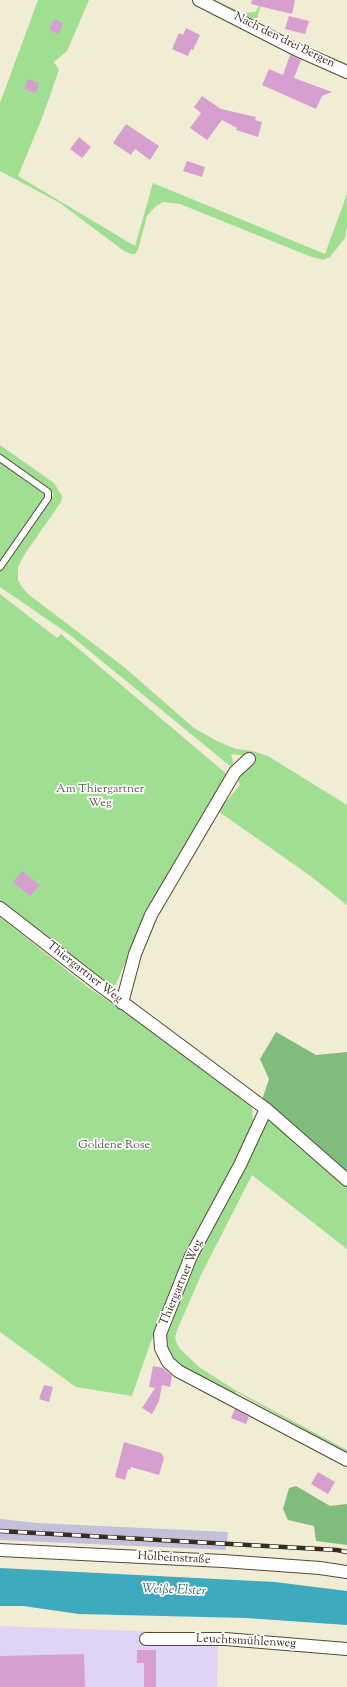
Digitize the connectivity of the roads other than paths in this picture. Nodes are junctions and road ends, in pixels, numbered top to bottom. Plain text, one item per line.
1 (199, 0) edge
2 (347, 72) edge
3 (0, 458) edge
4 (0, 567) edge
5 (250, 759) dead end
6 (0, 908) edge
7 (122, 1003) junction
8 (266, 1109) junction
9 (347, 1180) edge
10 (347, 1460) edge
11 (0, 1550) edge
12 (347, 1572) edge
13 (146, 1639) dead end
14 (347, 1649) edge

1 - 2 street, Nach den drei Bergen
3 - 4 lane
5 - 7 street
6 - 7 street, Thiergartner Weg
7 - 8 street, Thiergartner Weg
8 - 9 street, Thiergartner Weg
8 - 10 street, Thiergartner Weg
11 - 12 street, Holbeinstraße
13 - 14 street, Leuchtsmühlenweg

